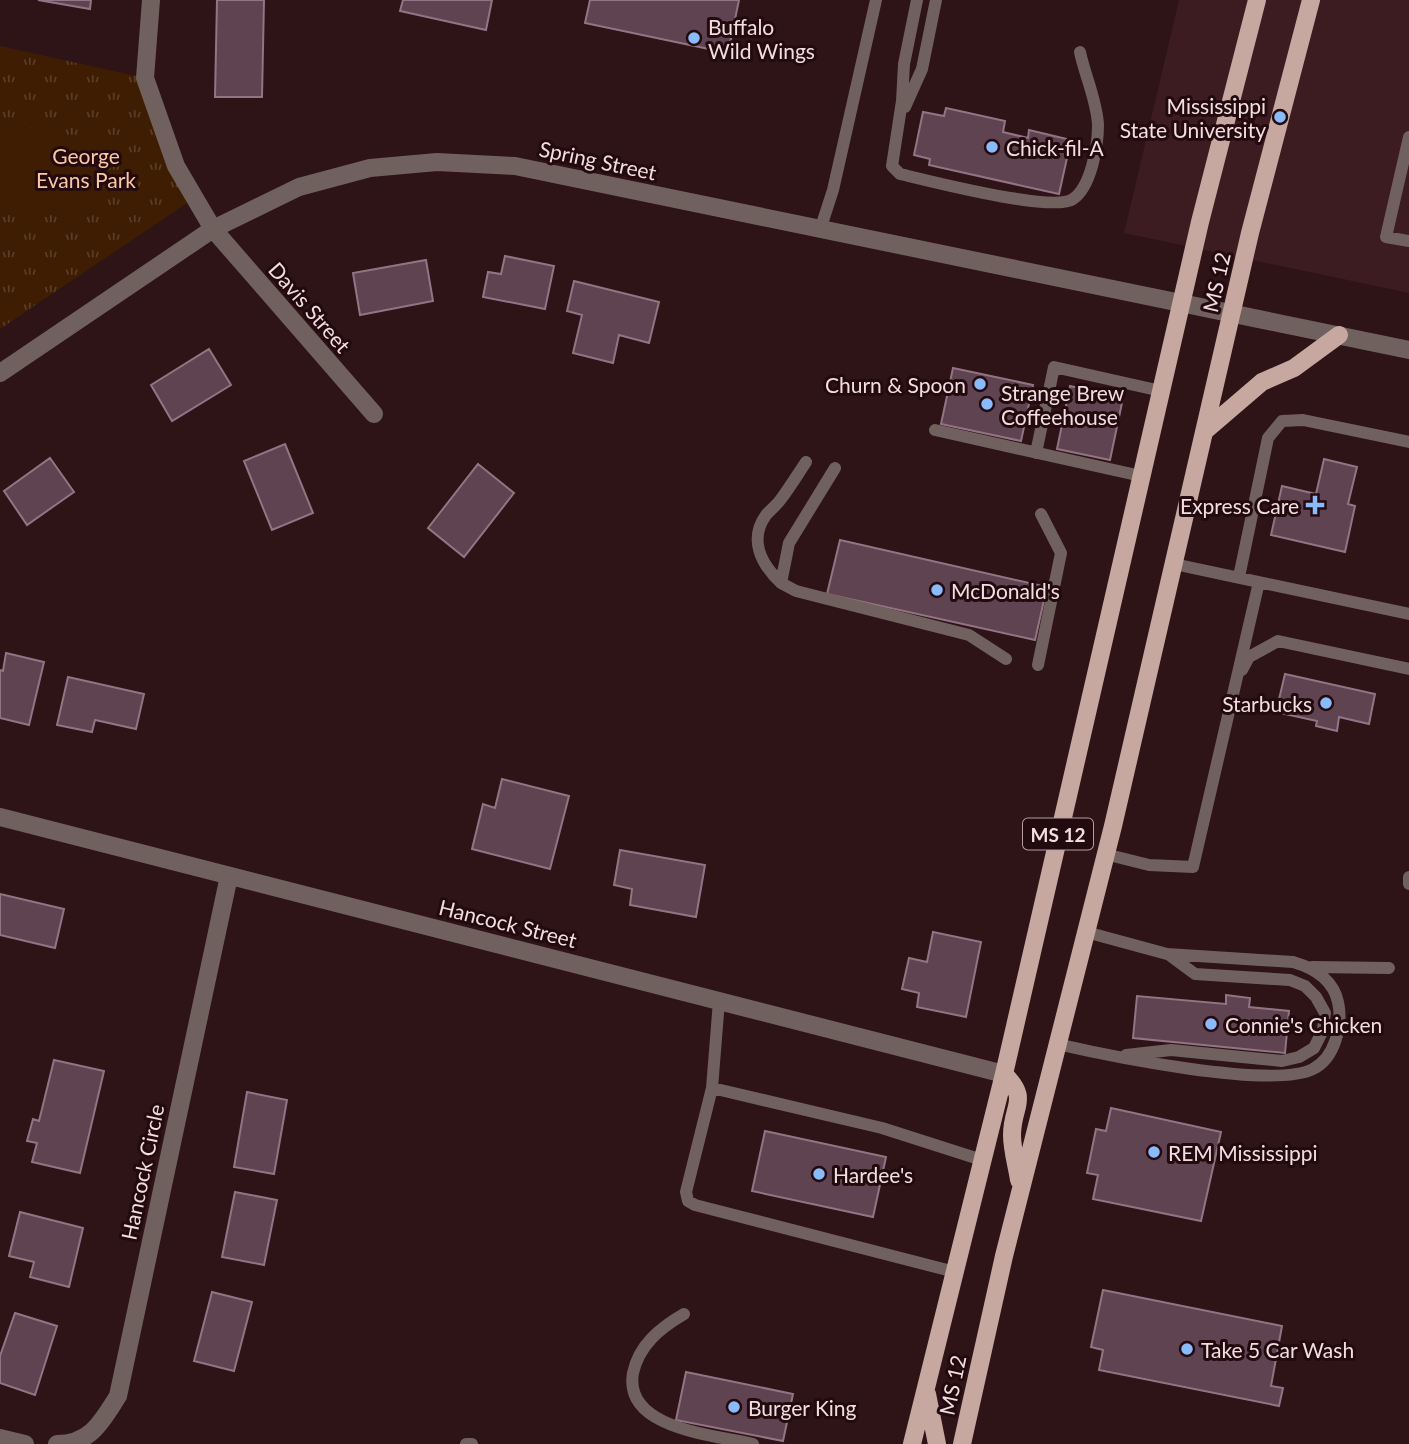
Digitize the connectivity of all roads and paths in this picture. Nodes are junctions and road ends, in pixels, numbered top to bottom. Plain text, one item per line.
1 (151, 0) edge
2 (876, 0) edge
3 (917, 0) edge
4 (936, 0) edge
5 (1257, 0) edge
6 (1311, 0) edge
7 (1080, 52) dead end
8 (900, 118) junction
9 (1409, 137) edge
10 (213, 229) junction
11 (820, 230) junction
12 (1409, 242) edge
13 (1181, 303) junction
14 (1232, 312) junction
15 (1339, 335) junction
16 (1409, 350) edge
17 (0, 373) edge
18 (1161, 391) junction
19 (374, 414) dead end
20 (935, 430) dead end
21 (1206, 430) junction
22 (1409, 442) edge
23 (1036, 453) junction
24 (806, 462) dead end
25 (835, 468) dead end
26 (1141, 476) junction
27 (1041, 514) dead end
28 (1174, 564) junction
29 (1239, 578) junction
30 (1259, 582) junction
31 (781, 583) junction
32 (1409, 614) edge
33 (1006, 659) dead end
34 (1038, 665) dead end
35 (1409, 670) edge
36 (1235, 683) junction
37 (0, 817) edge
38 (1105, 855) junction
39 (229, 876) junction
40 (1409, 877) edge
41 (1409, 884) edge
42 (1086, 932) junction
43 (1167, 954) junction
44 (1312, 967) junction
45 (1389, 968) dead end
46 (719, 1001) junction
47 (1057, 1044) junction
48 (1111, 1057) junction
49 (1004, 1074) junction
50 (712, 1088) junction
51 (982, 1160) junction
52 (1020, 1190) junction
53 (955, 1272) junction
54 (684, 1314) dead end
55 (926, 1387) junction
56 (0, 1438) edge
57 (25, 1444) edge
58 (57, 1444) edge
59 (466, 1444) edge
60 (472, 1444) edge
61 (753, 1444) edge
62 (912, 1444) edge
63 (937, 1444) edge
64 (962, 1444) edge

1 - 10 street, Davis Street
2 - 11 lane
3 - 8 lane
4 - 8 lane
5 - 13 main road, MS 12
6 - 14 main road, MS 12 / MS 12
7 - 8 lane
9 - 12 lane
10 - 11 street, Spring Street
10 - 17 street, Spring Street
10 - 19 street, Davis Street
11 - 13 street, Spring Street
13 - 14 street, Spring Street
13 - 18 main road, MS 12
14 - 15 street, Spring Street
14 - 21 main road, MS 12
15 - 16 street, Spring Street
15 - 21 main road
18 - 23 lane
18 - 26 main road, MS 12
20 - 23 lane
21 - 28 main road, MS 12
22 - 29 lane
23 - 26 lane
24 - 31 lane
25 - 31 lane
26 - 49 main road, MS 12
27 - 34 lane
28 - 29 lane
28 - 38 main road, MS 12
29 - 30 lane
30 - 32 lane
30 - 36 lane
31 - 33 lane
35 - 36 lane
36 - 38 lane
37 - 39 street, Hancock Street
38 - 42 main road, MS 12
39 - 46 street, Hancock Street
39 - 58 street, Hancock Circle
40 - 41 lane
42 - 43 lane
42 - 47 main road, MS 12
43 - 44 lane
43 - 48 lane
44 - 45 lane
44 - 48 lane
46 - 49 street, Hancock Street
46 - 50 lane
47 - 48 lane
47 - 52 main road, MS 12
49 - 51 main road, MS 12
49 - 52 main road
50 - 51 lane
50 - 53 lane
51 - 53 main road, MS 12
52 - 64 main road, MS 12 / MS 12
53 - 55 main road, MS 12
54 - 61 lane
55 - 62 main road, MS 12
55 - 63 main road
56 - 57 street
59 - 60 lane

